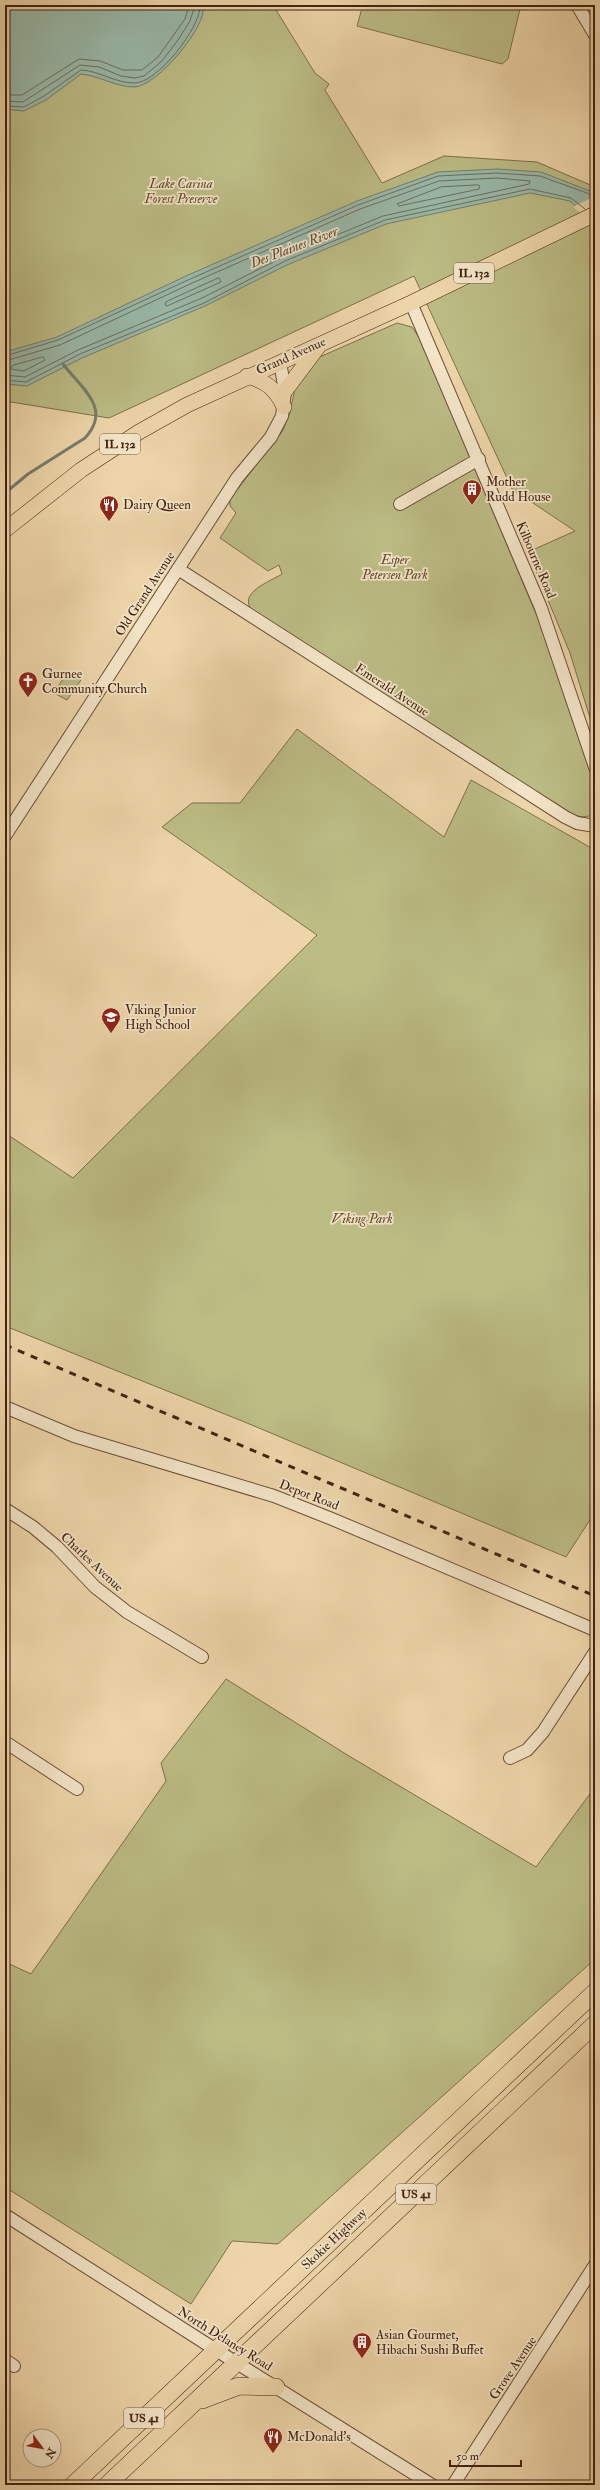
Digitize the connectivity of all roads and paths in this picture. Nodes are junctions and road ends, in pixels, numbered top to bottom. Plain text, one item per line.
1 (576, 5) edge
2 (595, 36) edge
3 (595, 214) edge
4 (411, 303) junction
5 (322, 343) junction
6 (280, 362) junction
7 (247, 376) junction
8 (285, 391) junction
9 (284, 407) junction
10 (479, 459) junction
11 (400, 504) dead end
12 (5, 530) edge
13 (178, 569) junction
14 (595, 767) edge
15 (595, 826) edge
16 (5, 836) edge
17 (5, 1407) edge
18 (5, 1509) edge
19 (595, 1630) edge
20 (595, 1652) edge
21 (202, 1657) dead end
22 (5, 1742) edge
23 (510, 1758) dead end
24 (76, 1789) dead end
25 (595, 1992) edge
26 (595, 2024) edge
27 (5, 2215) edge
28 (595, 2265) edge
29 (216, 2350) junction
30 (236, 2363) junction
31 (276, 2387) junction
32 (194, 2402) junction
33 (73, 2485) edge
34 (107, 2485) edge
35 (432, 2485) edge
36 (453, 2485) edge

1 - 2 street
3 - 4 main road, Grand Avenue / IL 132
4 - 5 main road, Grand Avenue / IL 132
4 - 10 street, Kilbourne Road
5 - 6 main road, Grand Avenue / IL 132
5 - 8 main road
6 - 7 main road, Grand Avenue / IL 132
6 - 8 street, Old Grand Avenue
7 - 9 main road
7 - 12 main road, Grand Avenue / IL 132
8 - 9 street, Old Grand Avenue
9 - 13 street, Old Grand Avenue
10 - 11 street
10 - 14 street, Kilbourne Road
13 - 15 street, Emerald Avenue
13 - 16 street, Old Grand Avenue
17 - 19 street, Depot Road
18 - 21 street, Charles Avenue
20 - 23 street
22 - 24 street
25 - 29 highway, Skokie Highway / US 41
26 - 30 highway, Skokie Highway / US 41
27 - 29 street, North Delaney Road
28 - 36 street, Grove Avenue
29 - 30 street, North Delaney Road
29 - 33 highway, Skokie Highway / US 41
30 - 31 street, North Delaney Road
30 - 32 highway, Skokie Highway / US 41
31 - 32 highway
31 - 35 street, North Delaney Road
32 - 34 highway, Skokie Highway / US 41

